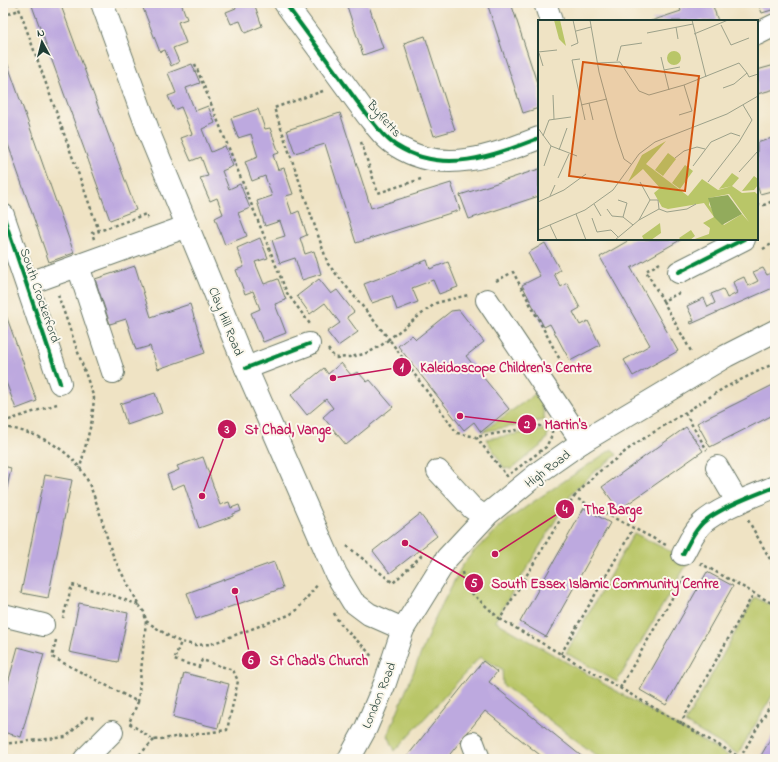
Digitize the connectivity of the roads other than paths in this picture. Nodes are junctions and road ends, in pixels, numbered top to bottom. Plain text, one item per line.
1 (102, 3) edge
2 (285, 3) edge
3 (545, 3) edge
4 (551, 20) edge
5 (775, 25) edge
6 (758, 34) edge
7 (538, 138) edge
8 (6, 207) edge
9 (188, 226) junction
10 (742, 240) edge
11 (78, 266) junction
12 (679, 272) dead end
13 (27, 284) junction
14 (487, 300) dead end
15 (775, 331) edge
16 (316, 339) road end
17 (246, 368) junction
18 (113, 372) dead end
19 (60, 382) dead end
20 (582, 442) junction
21 (718, 467) road end
22 (438, 471) dead end
23 (775, 487) edge
24 (742, 509) junction
25 (485, 517) junction
26 (688, 557) road end
27 (3, 615) edge
28 (54, 627) road end
29 (403, 629) junction
30 (116, 724) road end
31 (85, 759) edge
32 (349, 759) edge

1 - 9 main road, Clay Hill Road
2 - 7 main road, Byfletts
3 - 4 main road
5 - 6 main road
8 - 13 main road, South Crockerford
9 - 11 main road, South Crockerford
9 - 17 main road, Clay Hill Road
10 - 12 main road
11 - 13 main road, South Crockerford
11 - 18 main road
13 - 19 main road, South Crockerford
14 - 20 main road
15 - 20 main road, High Road
16 - 17 main road
17 - 29 main road, Clay Hill Road
20 - 25 main road, High Road
21 - 24 main road
22 - 25 main road
23 - 24 main road
24 - 26 main road
25 - 29 main road, High Road
27 - 28 main road
29 - 32 main road, London Road
30 - 31 main road

